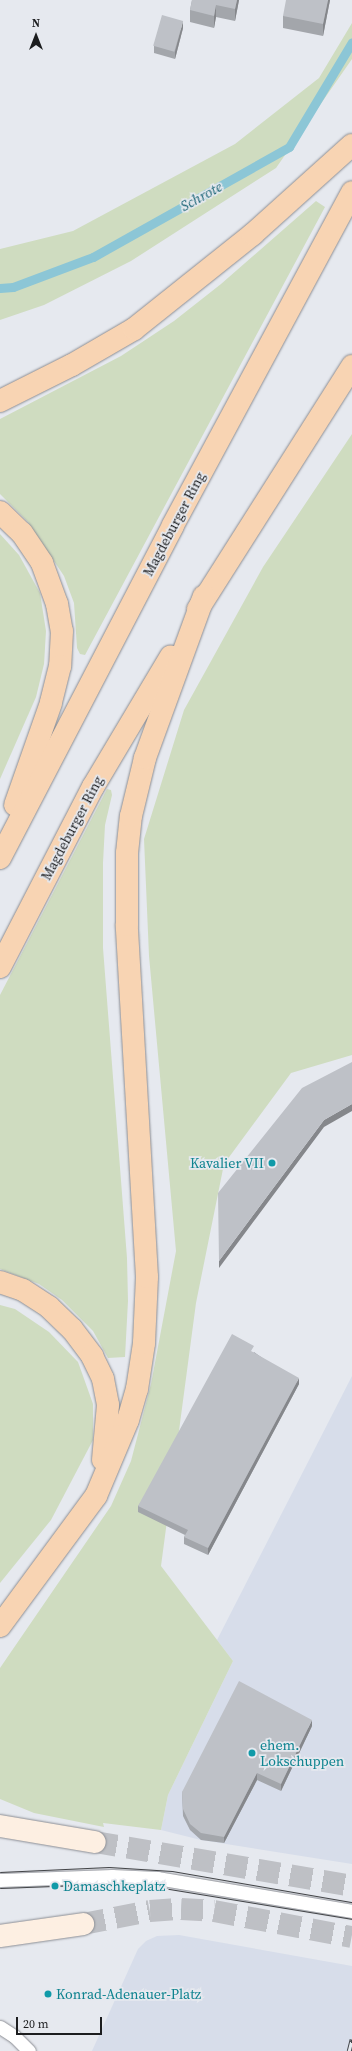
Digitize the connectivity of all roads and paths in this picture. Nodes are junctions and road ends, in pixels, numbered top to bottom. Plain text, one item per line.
1 (352, 145) edge
2 (352, 192) edge
3 (352, 366) edge
4 (0, 401) edge
5 (0, 512) edge
6 (204, 596) junction
7 (0, 846) edge
8 (0, 858) edge
9 (0, 967) edge
10 (0, 1282) edge
11 (96, 1496) junction
12 (0, 1626) edge
13 (0, 1826) edge
14 (95, 1842) tunnel mouth
15 (0, 1880) edge
16 (352, 1911) edge
17 (83, 1924) tunnel mouth
18 (0, 1936) edge
19 (0, 2027) edge
20 (29, 2051) edge

1 - 4 highway
2 - 8 highway, Magdeburger Ring
3 - 6 highway, Magdeburger Ring
5 - 7 highway
6 - 9 highway, Magdeburger Ring
6 - 11 highway
10 - 11 highway
11 - 12 highway
13 - 14 main road
15 - 16 lane
17 - 18 main road
19 - 20 lane

